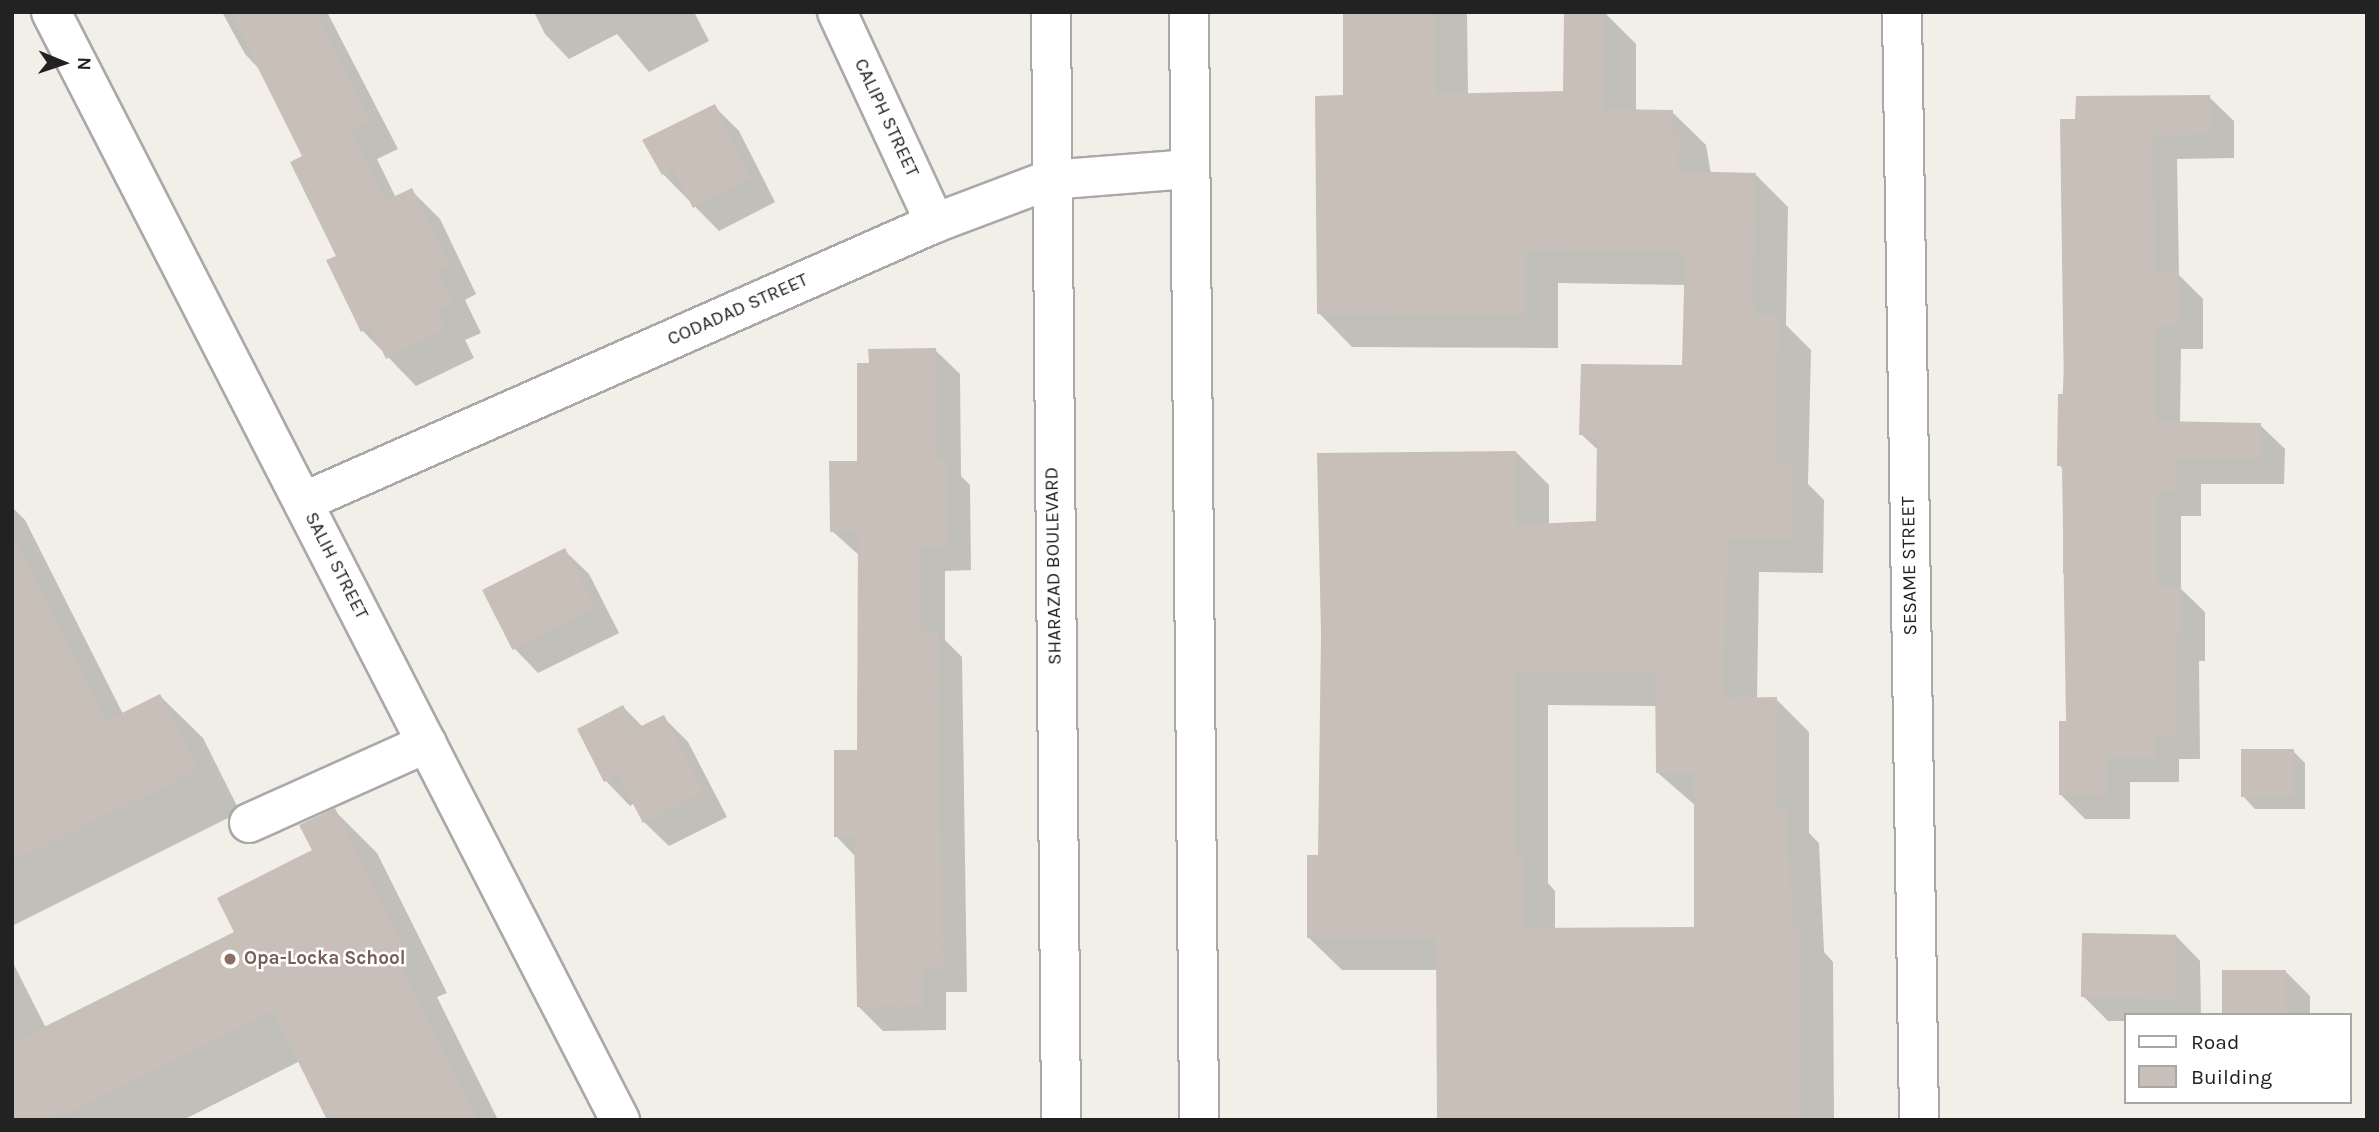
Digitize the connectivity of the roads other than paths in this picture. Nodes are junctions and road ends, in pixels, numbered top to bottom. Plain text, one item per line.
1 (51, 12) edge
2 (837, 12) edge
3 (1051, 12) edge
4 (1189, 12) edge
5 (1902, 12) edge
6 (1188, 169) junction
7 (1049, 180) junction
8 (935, 223) junction
9 (303, 502) junction
10 (427, 743) junction
11 (249, 823) dead end
12 (620, 1120) edge
13 (1061, 1120) edge
14 (1199, 1120) edge
15 (1919, 1120) edge

1 - 9 street, SALIH STREET
2 - 8 street, CALIPH STREET
3 - 7 street, SHARAZAD BOULEVARD
4 - 6 street
5 - 15 street, SESAME STREET
6 - 7 street, CODADAD STREET
6 - 14 street
7 - 8 street, CODADAD STREET
7 - 13 street, SHARAZAD BOULEVARD
8 - 9 street, CODADAD STREET
9 - 10 street, SALIH STREET
10 - 11 street
10 - 12 street, SALIH STREET

